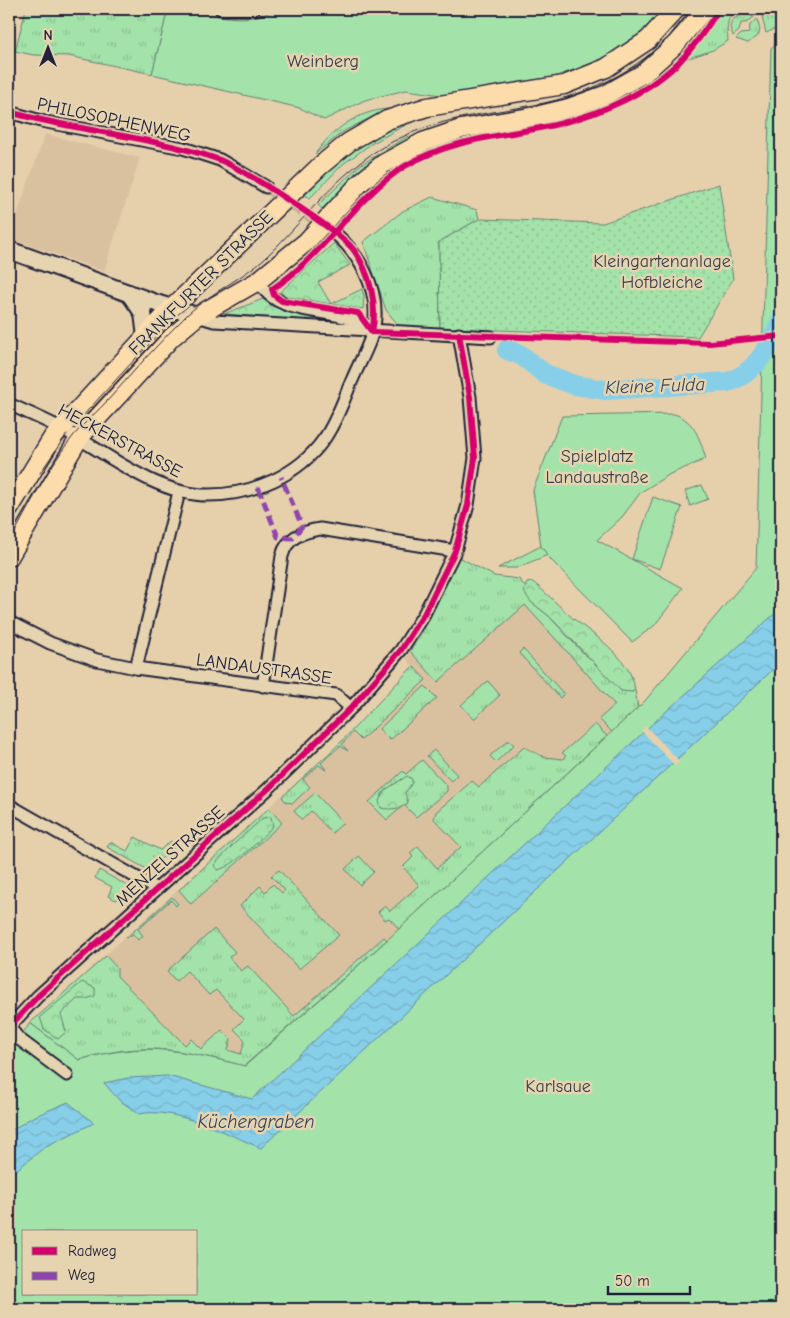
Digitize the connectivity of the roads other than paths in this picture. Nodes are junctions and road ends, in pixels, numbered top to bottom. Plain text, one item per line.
1 (221, 9) edge
2 (254, 9) edge
3 (676, 9) edge
4 (704, 9) edge
5 (9, 112) edge
6 (266, 187) tunnel mouth
7 (337, 235) tunnel mouth
8 (9, 250) edge
9 (258, 282) junction
10 (129, 294) junction
11 (172, 308) junction
12 (197, 316) junction
13 (372, 332) junction
14 (459, 334) junction
15 (146, 336) junction
16 (491, 336) dead end
17 (9, 404) edge
18 (61, 428) junction
19 (79, 438) junction
20 (179, 492) junction
21 (9, 509) edge
22 (455, 551) junction
23 (9, 557) edge
24 (9, 622) edge
25 (136, 668) junction
26 (264, 686) junction
27 (351, 708) junction
28 (9, 805) edge
29 (155, 888) junction
30 (9, 1027) edge
31 (67, 1075) dead end

1 - 2 street
3 - 11 main road, FRANKFURTER STRASSE
4 - 9 main road, FRANKFURTER STRASSE
5 - 6 street, PHILOSOPHENWEG
7 - 13 street
8 - 10 main road
9 - 12 main road, FRANKFURTER STRASSE
9 - 13 street
10 - 11 main road
10 - 15 main road
11 - 12 main road
11 - 15 main road, FRANKFURTER STRASSE
12 - 13 street
12 - 19 main road, FRANKFURTER STRASSE
13 - 14 street
13 - 20 street, HECKERSTRASSE
14 - 16 street
14 - 22 street
15 - 18 main road, FRANKFURTER STRASSE
17 - 18 street, HECKERSTRASSE
18 - 19 street, HECKERSTRASSE
18 - 21 main road, FRANKFURTER STRASSE
19 - 20 street, HECKERSTRASSE
19 - 23 main road, FRANKFURTER STRASSE
20 - 25 street
22 - 26 street
22 - 27 street
24 - 25 street, LANDAUSTRASSE
25 - 26 street, LANDAUSTRASSE
26 - 27 street, LANDAUSTRASSE
27 - 29 street, MENZELSTRASSE
28 - 29 street
29 - 30 street, MENZELSTRASSE
30 - 31 street

